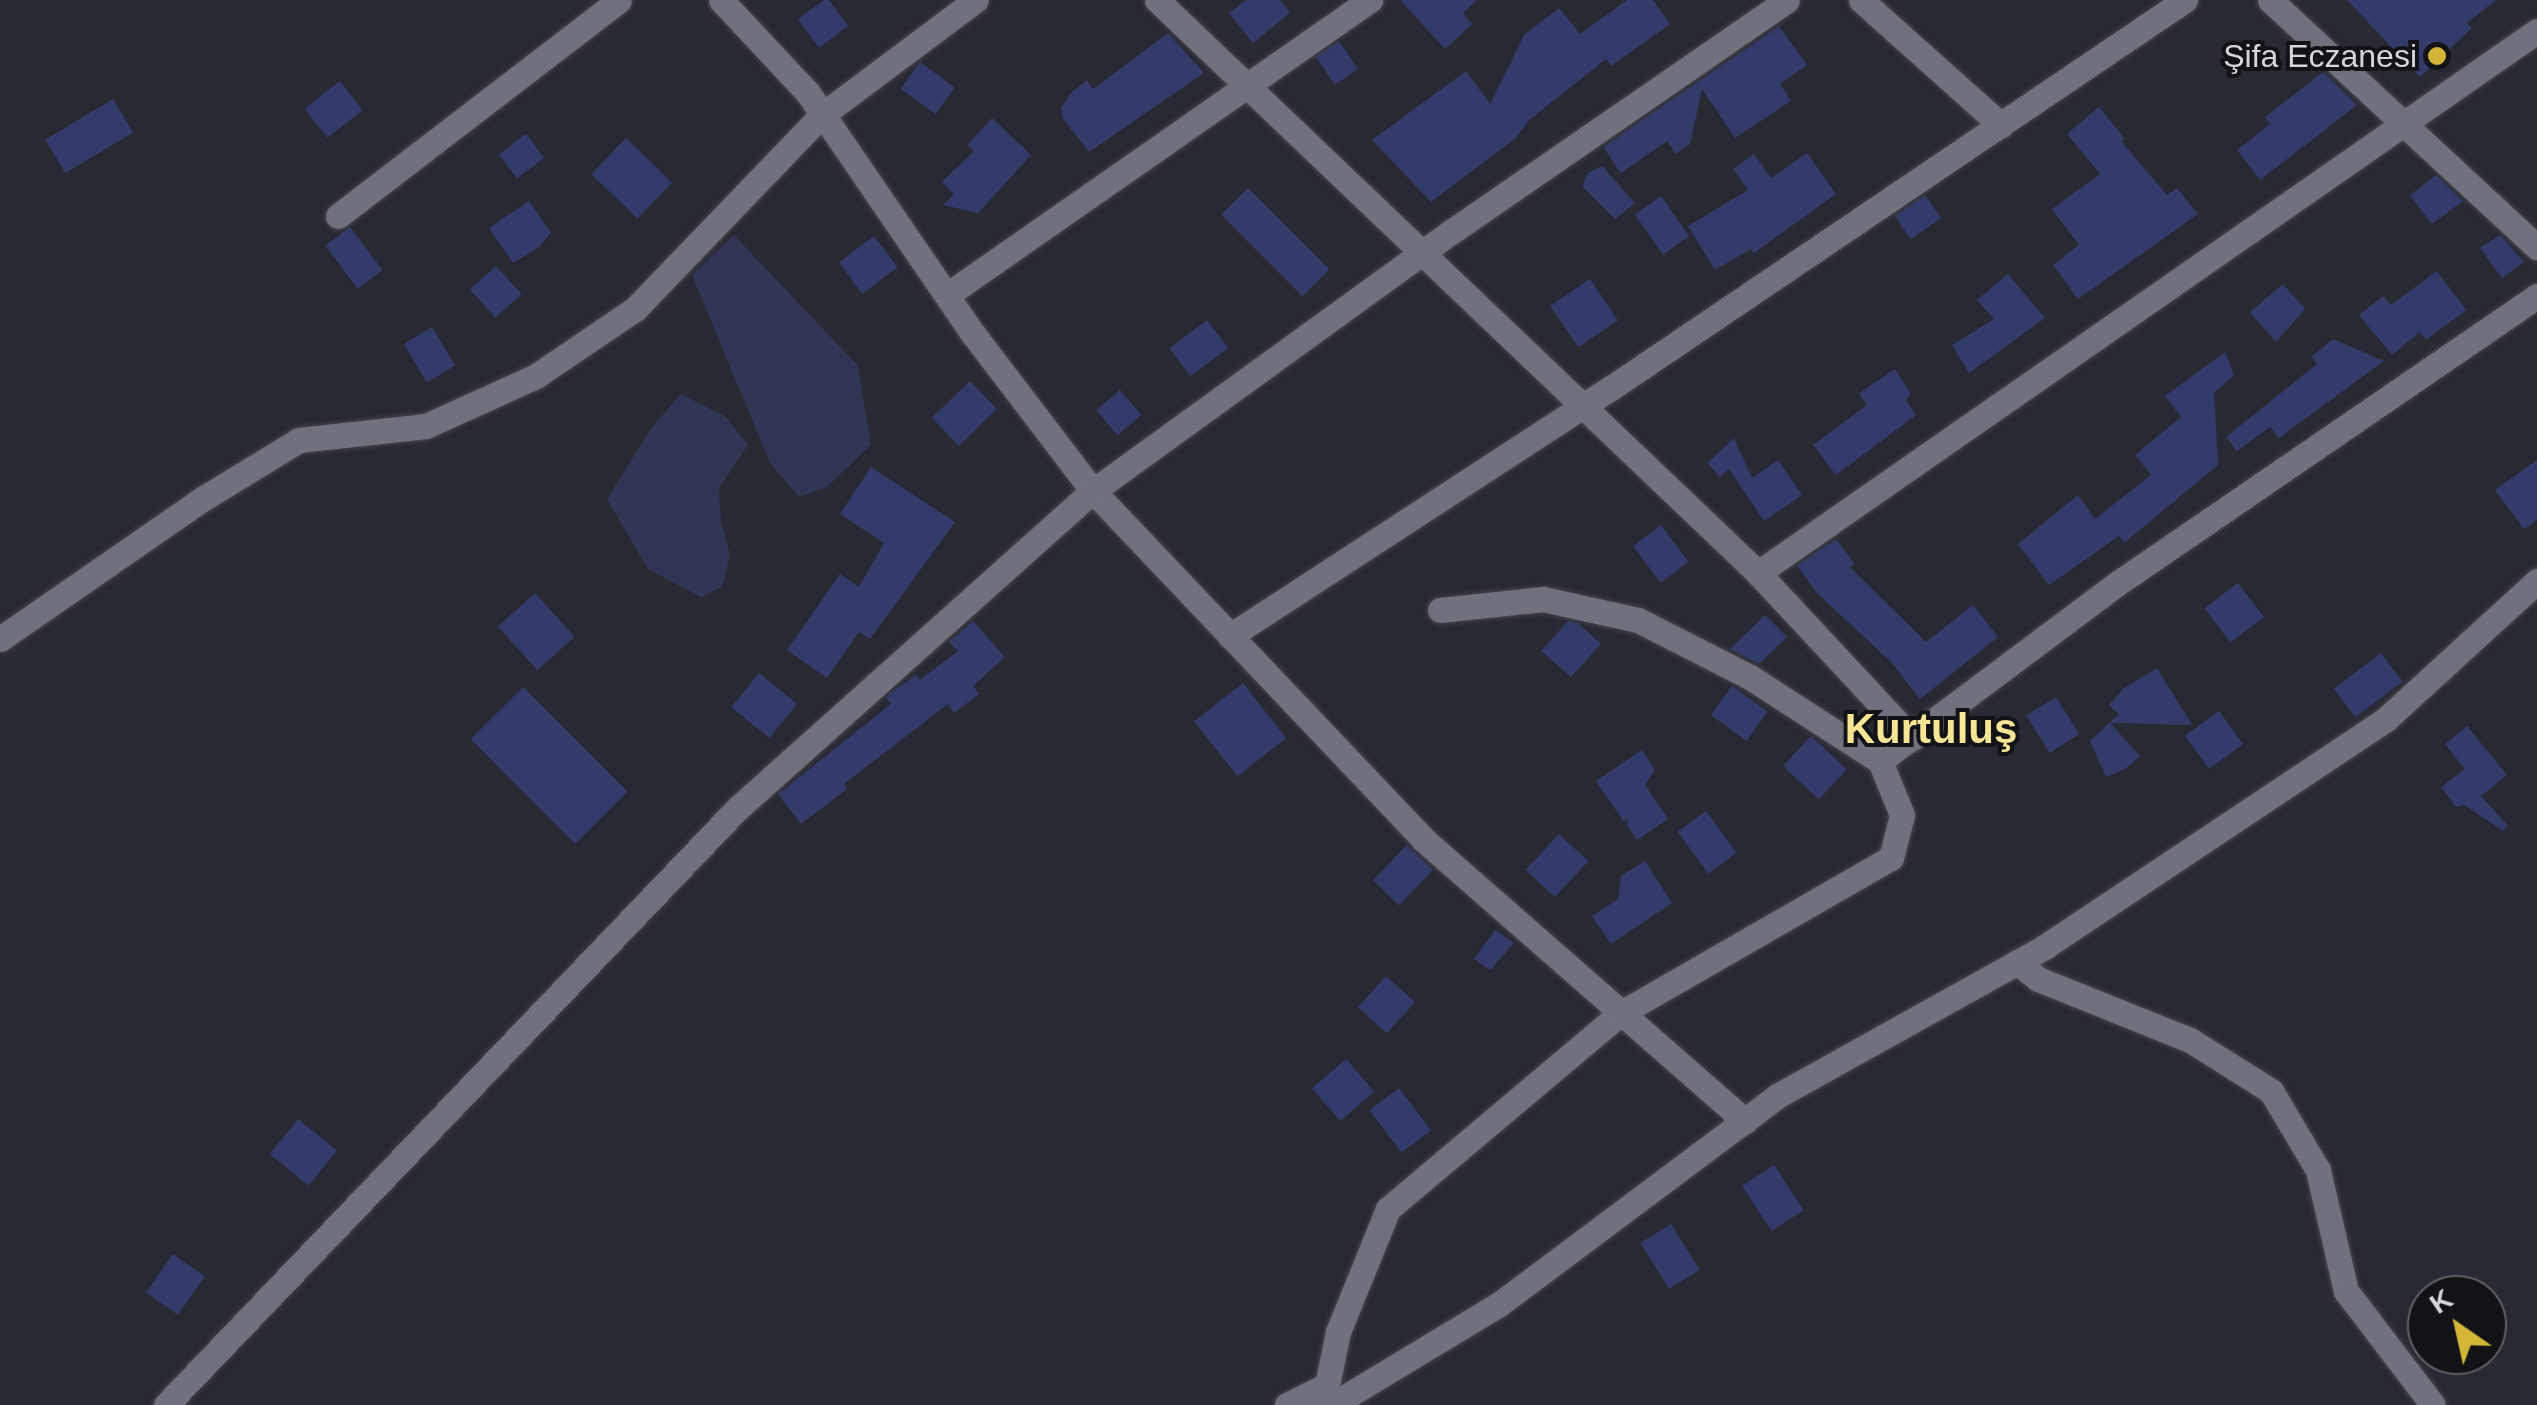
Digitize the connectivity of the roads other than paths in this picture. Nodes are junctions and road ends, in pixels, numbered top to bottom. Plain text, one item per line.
1 (619, 0) edge
2 (721, 0) edge
3 (976, 0) edge
4 (1157, 0) edge
5 (1370, 0) edge
6 (1787, 0) edge
7 (1861, 0) edge
8 (2185, 0) edge
9 (2270, 0) edge
10 (2537, 31) edge
11 (1247, 86) junction
12 (822, 115) junction
13 (2001, 124) junction
14 (2403, 124) junction
15 (338, 216) dead end
16 (2537, 247) edge
17 (1420, 254) junction
18 (946, 295) junction
19 (2537, 296) edge
20 (1585, 405) junction
21 (1093, 491) junction
22 (1758, 573) junction
23 (2537, 582) edge
24 (1440, 610) dead end
25 (1230, 636) junction
26 (0, 639) edge
27 (1912, 738) junction
28 (1880, 762) junction
29 (2016, 962) junction
30 (1621, 1012) junction
31 (1744, 1120) junction
32 (1327, 1398) edge
33 (166, 1405) edge
34 (1287, 1405) edge
35 (2433, 1405) edge

1 - 15 street
2 - 12 street
3 - 12 street
4 - 11 street
5 - 11 street
6 - 17 street
7 - 13 street
8 - 13 street
9 - 14 street
10 - 14 street
11 - 17 street
11 - 18 street
12 - 18 street
12 - 26 street
13 - 20 street
14 - 16 street
14 - 22 street
17 - 20 street
17 - 21 street
18 - 21 street
19 - 27 street
20 - 22 street
20 - 25 street
21 - 25 street
21 - 33 street
22 - 27 street
23 - 29 street
24 - 28 street
25 - 30 street
27 - 28 street
28 - 30 street
29 - 31 street
29 - 35 street
30 - 31 street
30 - 32 street
31 - 32 street
32 - 34 street

